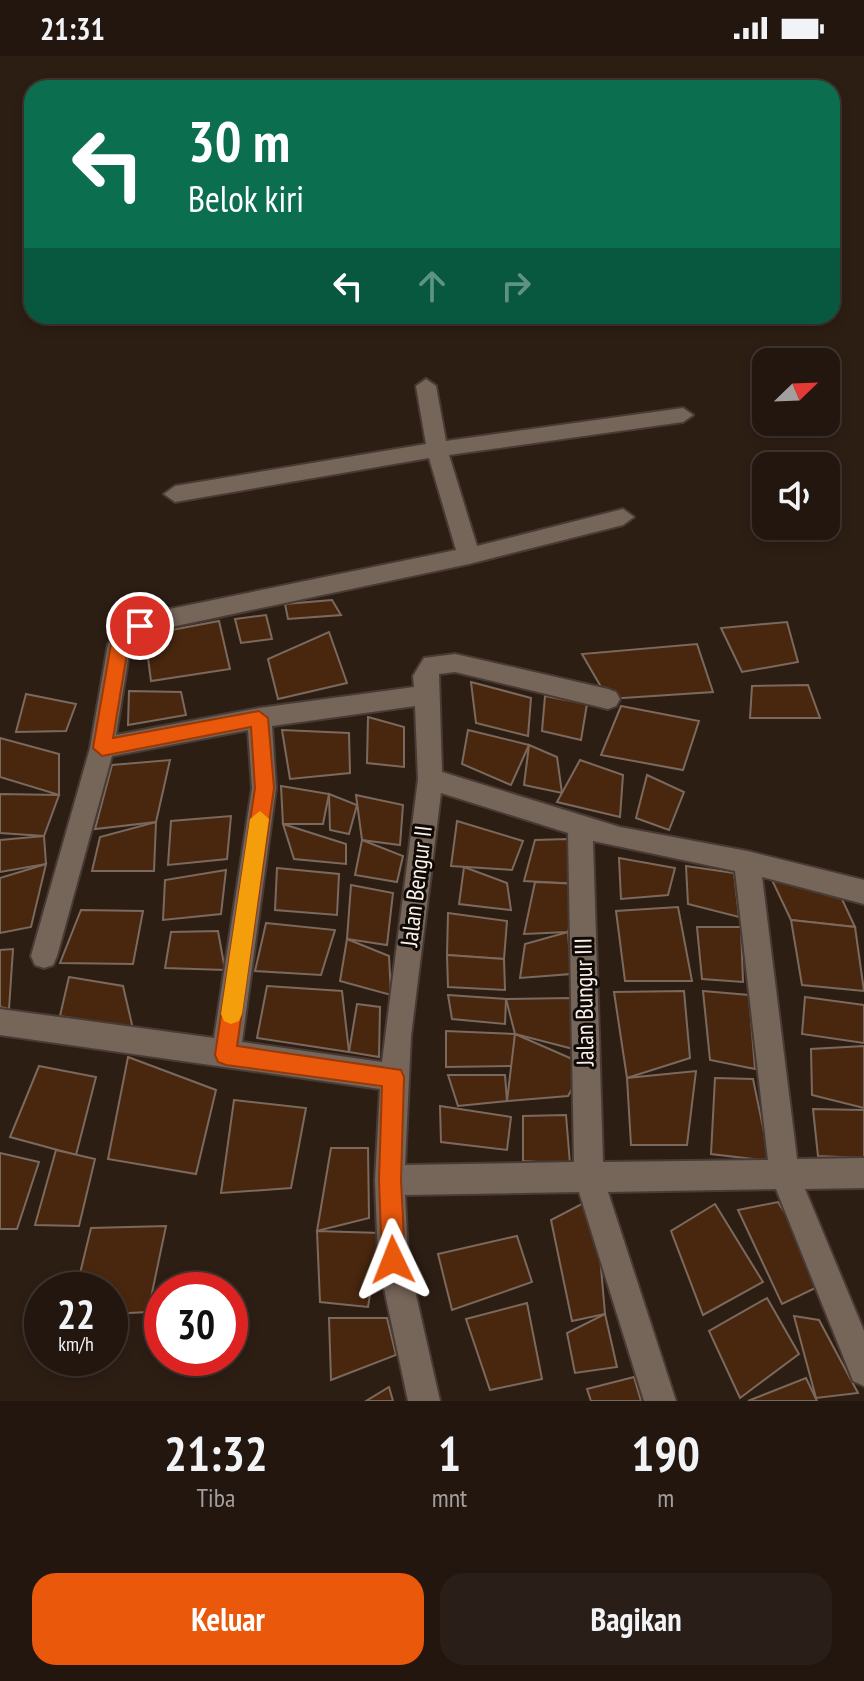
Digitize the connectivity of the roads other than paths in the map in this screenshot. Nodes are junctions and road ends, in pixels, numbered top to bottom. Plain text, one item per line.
1 (426, 386) dead end
2 (683, 415) dead end
3 (437, 449) junction
4 (175, 494) dead end
5 (623, 517) dead end
6 (469, 556) junction
7 (424, 695) junction
8 (608, 699) dead end
9 (259, 718) junction
10 (102, 748) junction
11 (430, 779) junction
12 (580, 826) junction
13 (747, 862) junction
14 (864, 892) edge
15 (44, 956) dead end
16 (0, 1022) edge
17 (226, 1055) junction
18 (393, 1077) junction
19 (784, 1173) junction
20 (864, 1173) edge
21 (589, 1178) junction
22 (390, 1180) junction
23 (864, 1370) edge
24 (424, 1401) edge
25 (660, 1401) edge

1 - 3 street
2 - 3 street
3 - 4 street
3 - 6 street
5 - 6 street
6 - 10 street
7 - 8 street
7 - 9 street
7 - 11 street, Jalan Bengur II
9 - 10 street
9 - 17 street
10 - 15 street
11 - 12 street
11 - 18 street, Jalan Bengur II
12 - 13 street
12 - 21 street, Jalan Bungur III
13 - 14 street
13 - 19 street
16 - 17 street
17 - 18 street
18 - 22 street, Jalan Bengur II
19 - 20 street
19 - 21 street
19 - 23 street
21 - 22 street
21 - 25 street, Jalan Bungur III
22 - 24 street, Jalan Bengur II

